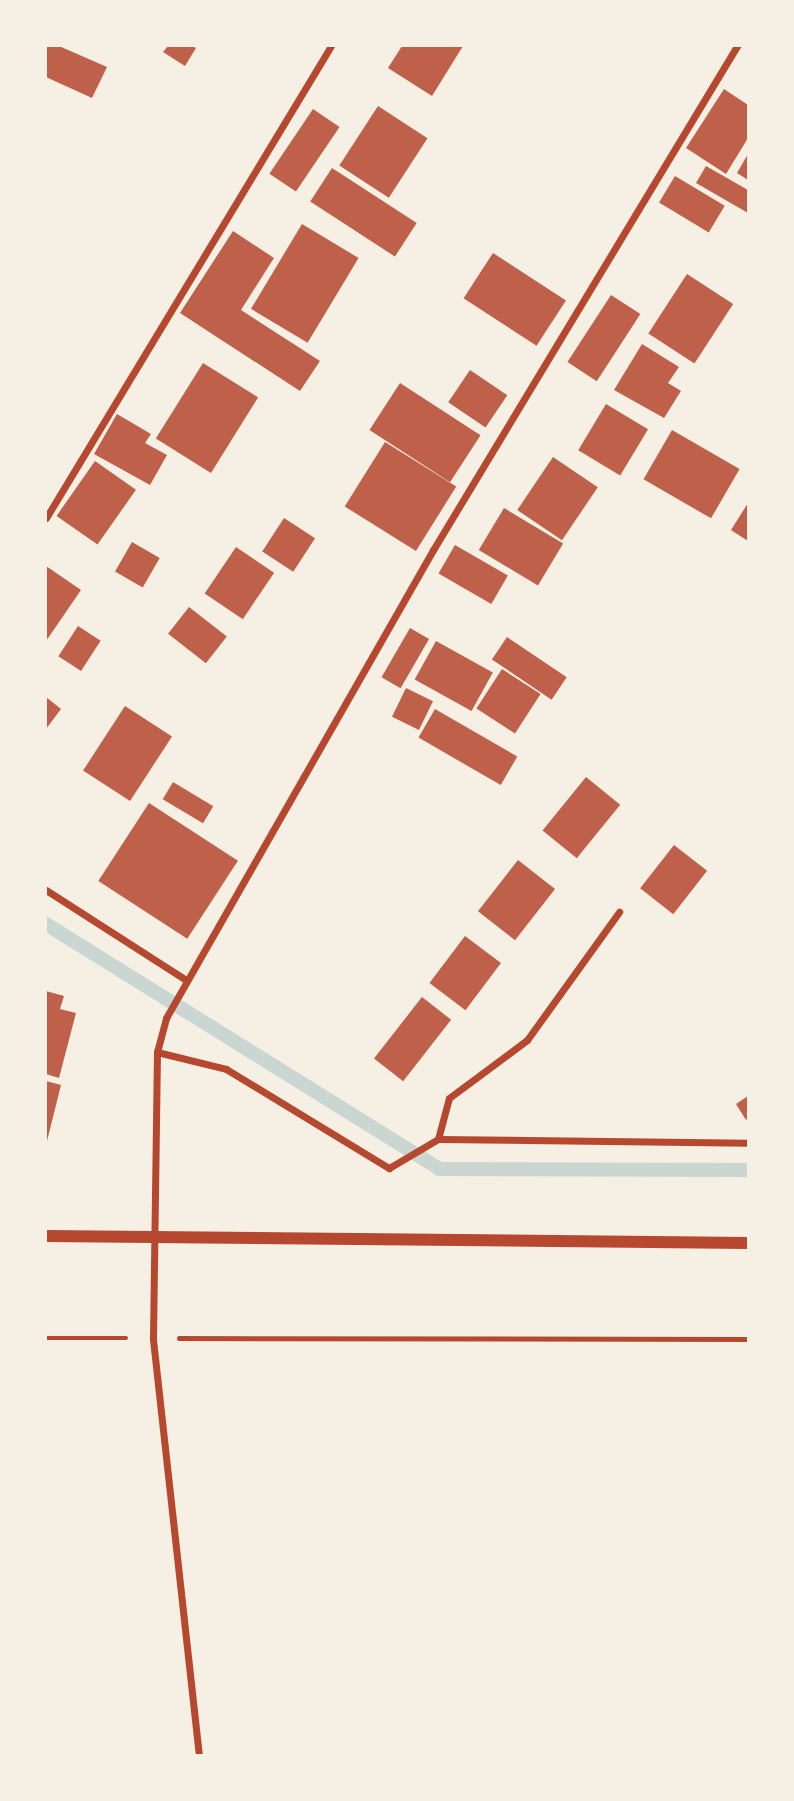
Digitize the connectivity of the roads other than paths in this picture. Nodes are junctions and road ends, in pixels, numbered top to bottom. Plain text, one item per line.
1 (331, 46) edge
2 (737, 46) edge
3 (46, 518) edge
4 (46, 890) edge
5 (619, 912) dead end
6 (186, 980) junction
7 (157, 1052) junction
8 (438, 1139) junction
9 (748, 1143) edge
10 (46, 1236) edge
11 (156, 1236) junction
12 (748, 1243) edge
13 (199, 1755) edge

1 - 3 street
2 - 6 street
4 - 6 street
5 - 8 street
6 - 7 street
7 - 8 street
7 - 11 street
8 - 9 street
10 - 11 street
11 - 12 street
11 - 13 street

